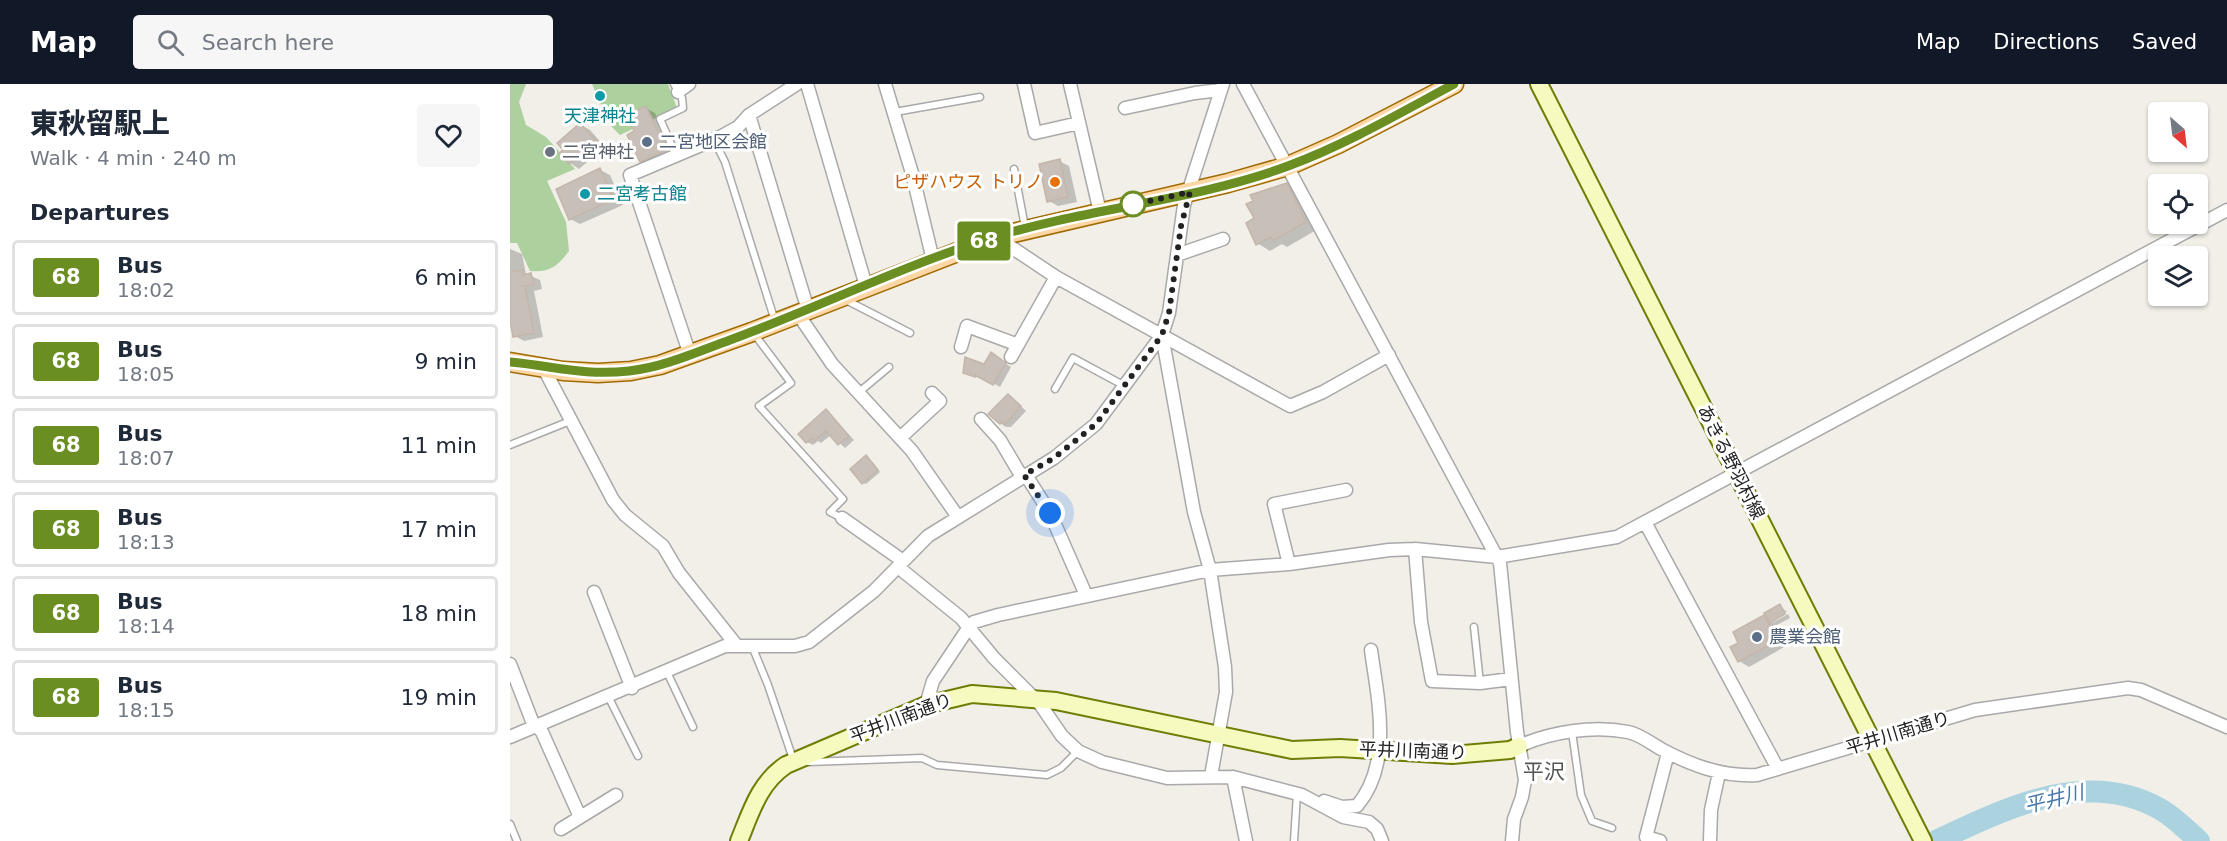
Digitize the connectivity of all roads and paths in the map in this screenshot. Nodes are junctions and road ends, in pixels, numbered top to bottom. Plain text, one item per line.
1 (797, 84) edge
2 (807, 84) edge
3 (885, 84) edge
4 (1023, 84) edge
5 (1070, 84) edge
6 (1243, 84) edge
7 (1454, 84) edge
8 (1539, 84) edge
9 (680, 87) edge
10 (1221, 87) edge
11 (980, 97) dead end
12 (1125, 108) dead end
13 (895, 112) junction
14 (749, 115) junction
15 (1078, 123) junction
16 (714, 140) junction
17 (676, 156) junction
18 (1288, 166) junction
19 (1014, 169) dead end
20 (1190, 192) junction
21 (2227, 210) edge
22 (1100, 212) junction
23 (1025, 229) junction
24 (996, 237) junction
25 (1223, 239) dead end
26 (1177, 255) junction
27 (933, 260) junction
28 (1056, 277) junction
29 (866, 286) junction
30 (840, 297) junction
31 (803, 312) junction
32 (776, 323) junction
33 (752, 332) junction
34 (910, 333) dead end
35 (1162, 335) junction
36 (1018, 345) junction
37 (961, 346) dead end
38 (690, 355) junction
39 (1389, 355) junction
40 (1011, 357) dead end
41 (510, 362) edge
42 (543, 367) junction
43 (889, 367) dead end
44 (1123, 385) junction
45 (1055, 389) dead end
46 (932, 393) dead end
47 (858, 394) junction
48 (981, 419) dead end
49 (570, 421) junction
50 (900, 438) junction
51 (510, 445) edge
52 (1737, 474) junction
53 (1024, 475) junction
54 (1346, 490) dead end
55 (958, 517) junction
56 (842, 518) joint
57 (1646, 524) junction
58 (1415, 549) junction
59 (1497, 557) junction
60 (900, 564) junction
61 (1289, 564) junction
62 (1210, 570) junction
63 (594, 592) dead end
64 (1086, 595) junction
65 (969, 627) junction
66 (1474, 627) dead end
67 (737, 646) junction
68 (752, 646) junction
69 (1371, 650) dead end
70 (510, 664) edge
71 (667, 672) junction
72 (1511, 679) junction
73 (1480, 683) junction
74 (632, 688) junction
75 (1032, 697) junction
76 (609, 698) junction
77 (926, 705) junction
78 (536, 726) junction
79 (693, 727) dead end
80 (2227, 727) edge
81 (1572, 732) junction
82 (1218, 733) junction
83 (510, 737) edge
84 (1872, 741) junction
85 (1519, 746) junction
86 (1378, 750) junction
87 (1078, 751) junction
88 (1668, 753) junction
89 (638, 756) dead end
90 (794, 761) junction
91 (1778, 769) junction
92 (1719, 773) junction
93 (1210, 777) junction
94 (1233, 777) junction
95 (1299, 794) junction
96 (616, 795) dead end
97 (580, 817) junction
98 (510, 824) edge
99 (1612, 828) dead end
100 (561, 829) dead end
101 (517, 841) edge
102 (739, 841) edge
103 (1246, 841) edge
104 (1294, 841) edge
105 (1382, 841) edge
106 (1512, 841) edge
107 (1660, 841) edge
108 (1710, 841) edge
109 (1923, 841) edge

1 - 14 street
2 - 29 street
3 - 13 street
4 - 15 street
5 - 15 street
6 - 18 street
7 - 18 main road
8 - 52 main road, あきる野羽村線
9 - 17 lane
10 - 12 street
10 - 20 street
11 - 13 lane
13 - 27 street
14 - 16 street
14 - 31 street
15 - 22 street
16 - 17 street
16 - 32 lane
17 - 38 street
18 - 20 main road
18 - 39 street
19 - 23 lane
20 - 22 main road
20 - 26 street
21 - 52 street
22 - 23 main road
23 - 24 main road
24 - 27 main road
24 - 28 street
25 - 26 street
26 - 35 street
27 - 29 main road
28 - 35 street
28 - 36 street
29 - 30 main road
30 - 31 main road
30 - 34 lane
31 - 32 main road
31 - 47 street
32 - 33 main road
33 - 38 main road
33 - 56 lane
35 - 39 street
35 - 44 street
35 - 62 street
36 - 37 street
36 - 40 street
38 - 42 main road
39 - 59 street
41 - 42 main road
42 - 49 street
43 - 47 lane
44 - 45 lane
44 - 53 street
46 - 50 street
47 - 50 street
48 - 53 street
49 - 51 lane
49 - 67 street
50 - 55 street
52 - 57 street
52 - 84 main road, あきる野羽村線
53 - 55 street
53 - 64 street
54 - 61 street
55 - 60 street
56 - 60 street
57 - 59 street
57 - 91 street
58 - 59 street
58 - 61 street
58 - 73 street
59 - 72 street
60 - 65 street
60 - 68 street
61 - 62 street
62 - 64 street
62 - 82 street
63 - 74 street
64 - 65 street
65 - 75 street
65 - 77 street
66 - 73 lane
67 - 68 street
67 - 71 street
68 - 90 lane
69 - 86 street
70 - 78 street
71 - 74 street
71 - 79 lane
72 - 73 street
72 - 85 street
74 - 76 street
75 - 77 main road, 平井川南通り
75 - 82 main road, 平井川南通り
75 - 87 street
76 - 78 street
76 - 89 lane
77 - 90 main road, 平井川南通り
78 - 83 street
78 - 97 street
80 - 84 street, 平井川南通り
81 - 85 street, 平井川南通り
81 - 88 street, 平井川南通り
81 - 99 lane
82 - 86 main road, 平井川南通り
82 - 93 street
84 - 91 street, 平井川南通り
84 - 109 main road, あきる野羽村線
85 - 86 main road, 平井川南通り
85 - 106 street
86 - 95 street
87 - 90 lane
87 - 93 street
88 - 92 street, 平井川南通り
88 - 107 street
90 - 102 main road, 平井川南通り
91 - 92 street, 平井川南通り
92 - 108 street
93 - 94 street
94 - 95 street
94 - 103 street
95 - 104 lane
95 - 105 street
96 - 97 street
97 - 100 street
98 - 101 lane

